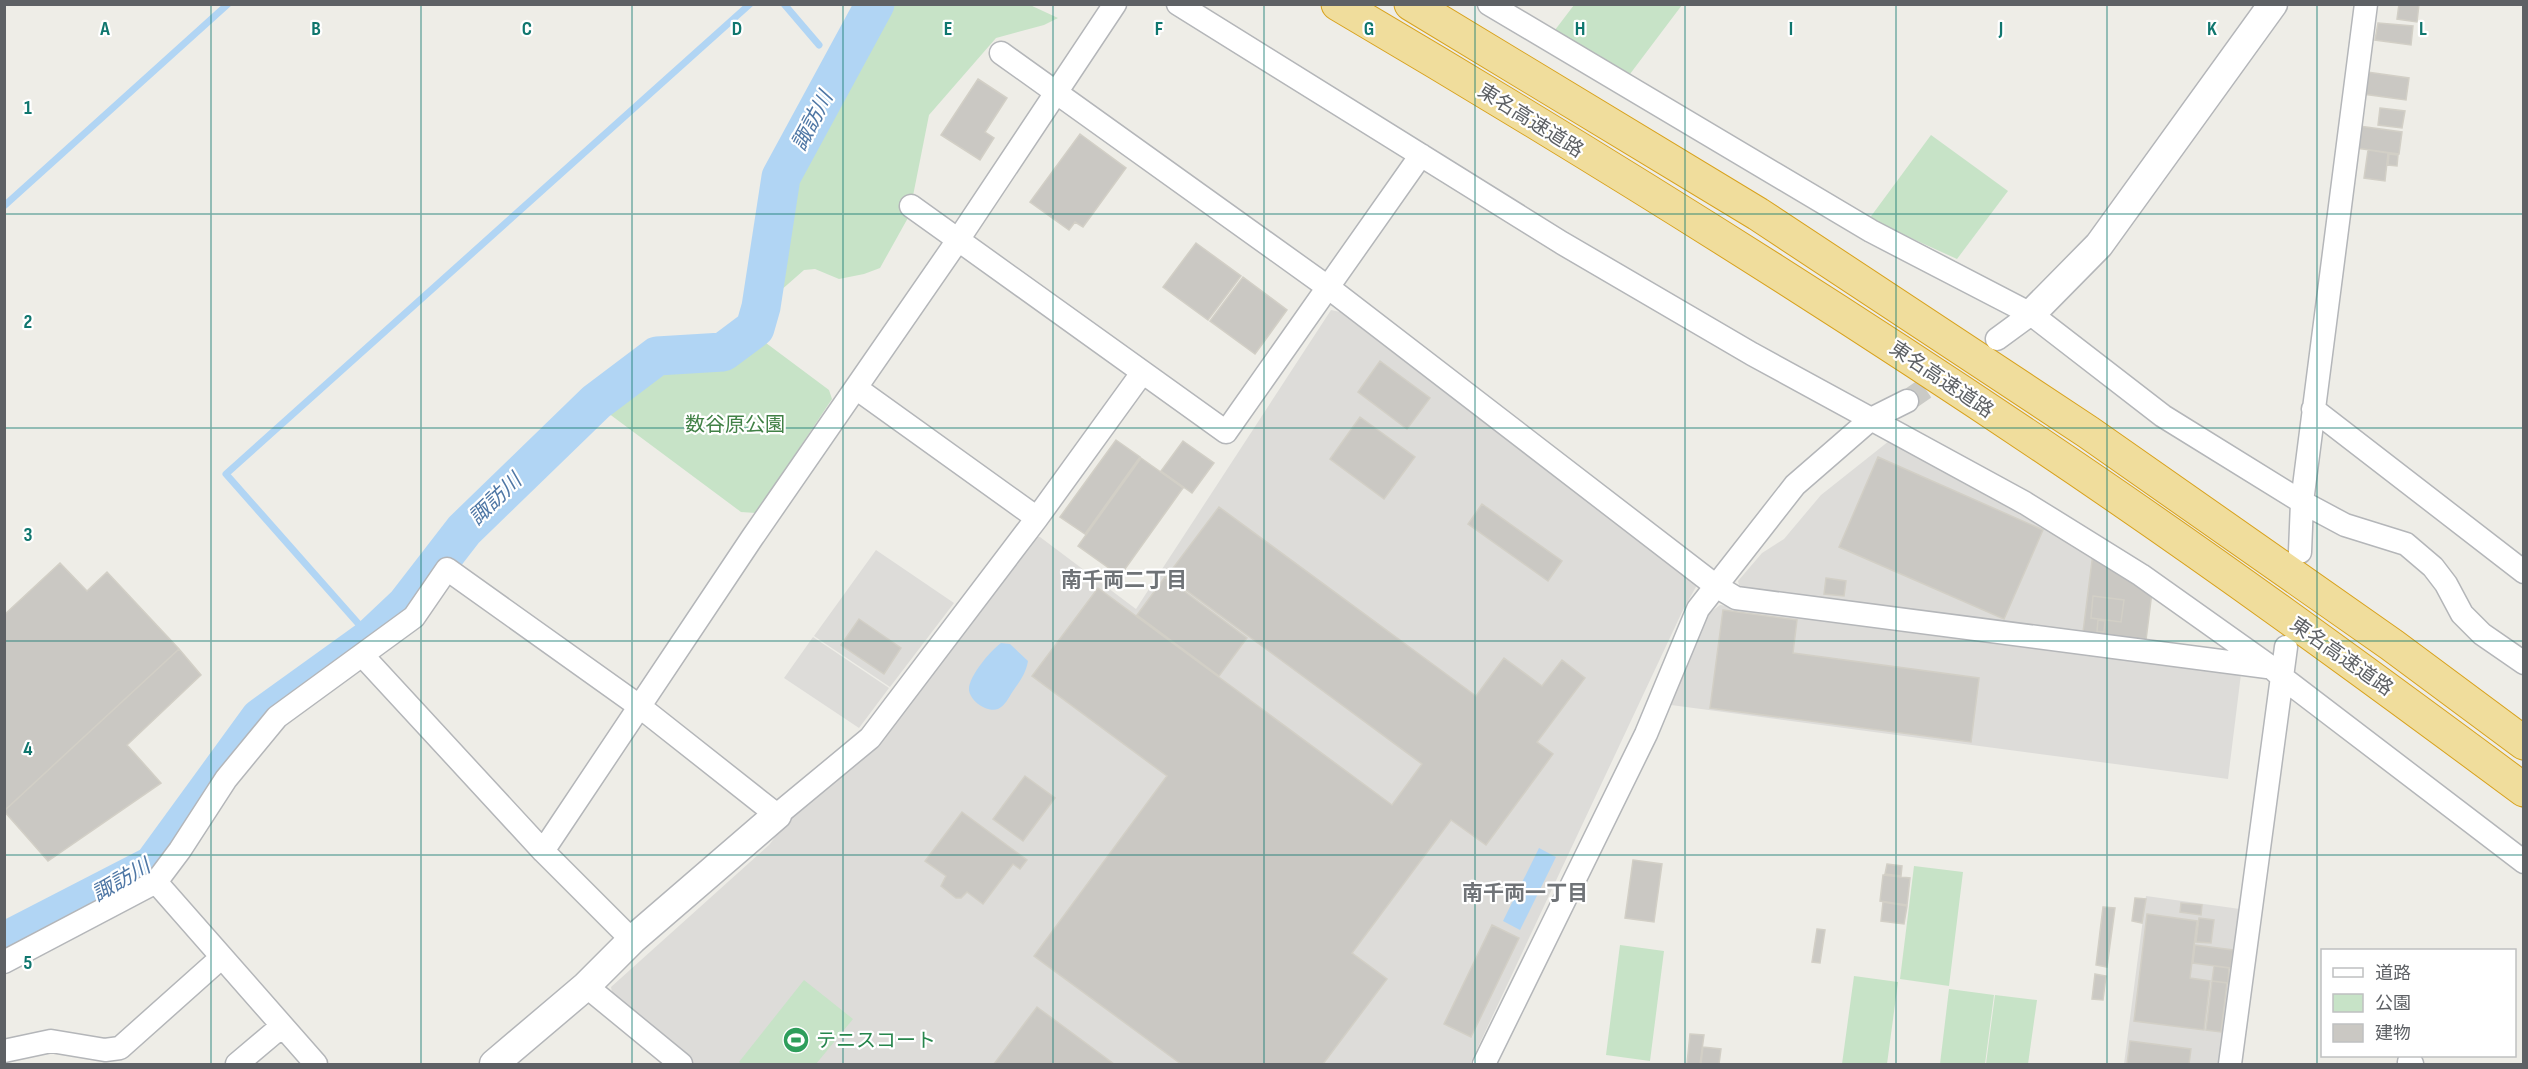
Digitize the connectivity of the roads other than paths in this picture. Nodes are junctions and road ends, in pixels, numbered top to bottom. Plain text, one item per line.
1 (1115, 4) edge
2 (1178, 4) edge
3 (1338, 4) edge
4 (1411, 4) edge
5 (1489, 4) edge
6 (2273, 4) edge
7 (2366, 4) edge
8 (1001, 53) dead end
9 (1056, 92) junction
10 (1421, 155) junction
11 (911, 206) dead end
12 (958, 240) junction
13 (1329, 288) junction
14 (2031, 314) junction
15 (1997, 339) tunnel mouth
16 (1142, 373) junction
17 (856, 388) junction
18 (1907, 401) tunnel mouth
19 (2313, 409) junction
20 (1871, 419) junction
21 (2302, 502) junction
22 (1037, 518) junction
23 (2300, 552) dead end
24 (2523, 572) edge
25 (1716, 586) junction
26 (2286, 647) dead end
27 (363, 656) junction
28 (2523, 663) edge
29 (2278, 673) junction
30 (639, 706) junction
31 (2523, 743) edge
32 (2523, 790) edge
33 (777, 815) junction
34 (543, 851) junction
35 (2523, 862) edge
36 (156, 882) junction
37 (632, 940) junction
38 (222, 957) junction
39 (4, 962) edge
40 (586, 986) junction
41 (282, 1026) junction
42 (4, 1051) edge
43 (237, 1065) edge
44 (316, 1065) edge
45 (494, 1065) edge
46 (681, 1065) edge
47 (1484, 1065) edge
48 (2230, 1065) edge

1 - 9 street
2 - 10 street
3 - 32 highway, 東名高速道路
4 - 31 highway, 東名高速道路
5 - 14 street
6 - 14 street
7 - 19 street
8 - 9 street
9 - 12 street
9 - 13 street
10 - 13 street
10 - 20 street
11 - 12 street
12 - 16 street
12 - 17 street
13 - 16 street
13 - 25 street
14 - 15 street
14 - 21 street
16 - 22 street
17 - 22 street
17 - 30 street
18 - 20 street
19 - 21 street
19 - 24 street
20 - 25 street
20 - 29 street
21 - 23 street
21 - 28 street
22 - 33 street
25 - 29 street
25 - 47 street
26 - 29 street
27 - 30 street
27 - 34 street
27 - 36 street
29 - 35 street
29 - 48 street
30 - 33 street
30 - 34 street
33 - 37 street
34 - 37 street
36 - 38 street
36 - 39 street
37 - 40 street
38 - 41 street
38 - 42 street
40 - 45 street
40 - 46 street
41 - 43 street
41 - 44 street

